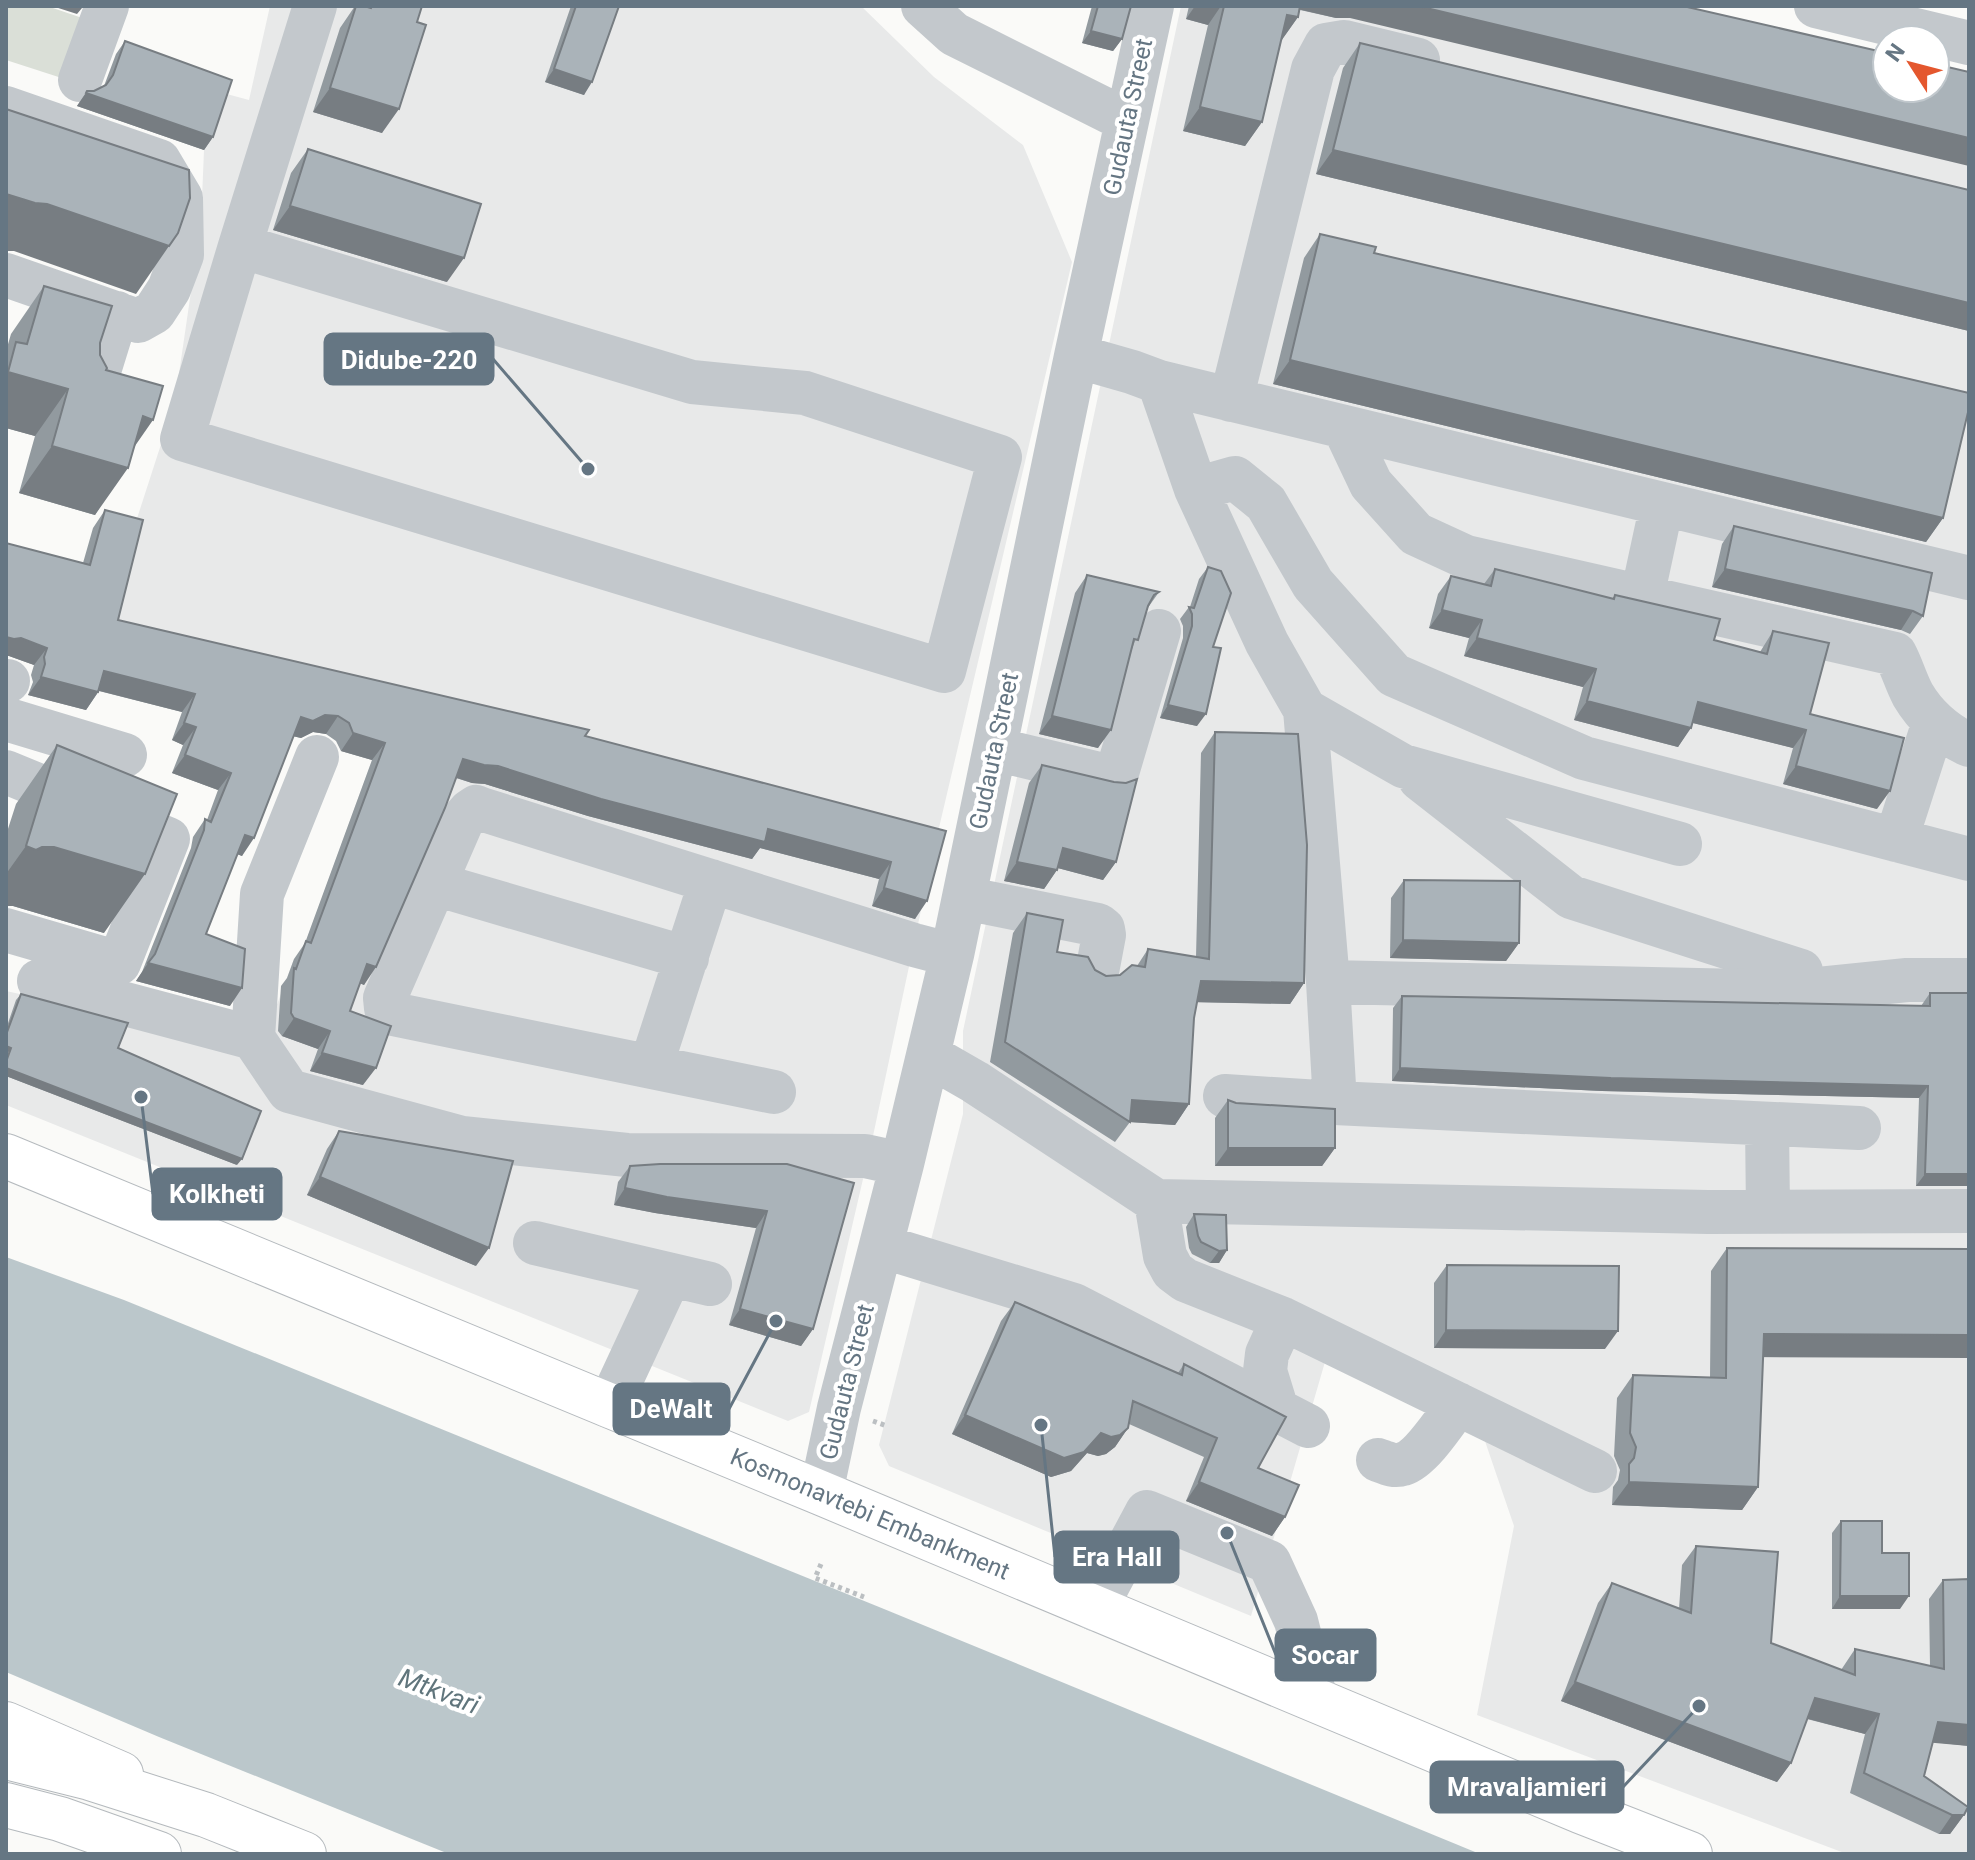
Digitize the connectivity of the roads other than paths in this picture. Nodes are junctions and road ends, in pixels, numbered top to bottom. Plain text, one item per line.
1 (107, 6) edge
2 (315, 6) edge
3 (923, 6) edge
4 (1152, 6) edge
5 (1816, 6) edge
6 (1969, 43) edge
7 (1450, 68) edge
8 (80, 80) dead end
9 (6, 108) edge
10 (1126, 120) junction
11 (240, 246) junction
12 (6, 275) edge
13 (117, 313) junction
14 (1076, 356) junction
15 (1159, 382) junction
16 (91, 397) edge
17 (1231, 400) junction
18 (1344, 427) junction
19 (1196, 489) junction
20 (1662, 504) junction
21 (1969, 578) edge
22 (1642, 597) junction
23 (1159, 631) dead end
24 (7, 693) edge
25 (1305, 710) junction
26 (1952, 734) edge
27 (995, 749) junction
28 (125, 755) dead end
29 (317, 757) dead end
30 (1403, 766) junction
31 (6, 772) edge
32 (1896, 840) junction
33 (1680, 844) dead end
34 (1969, 859) edge
35 (711, 881) junction
36 (435, 884) junction
37 (964, 898) junction
38 (6, 930) edge
39 (952, 955) junction
40 (687, 958) junction
41 (1801, 971) dead end
42 (1097, 972) edge
43 (1969, 980) edge
44 (39, 981) dead end
45 (1328, 982) junction
46 (253, 1038) junction
47 (928, 1055) junction
48 (651, 1066) junction
49 (774, 1092) dead end
50 (1225, 1096) dead end
51 (1335, 1103) junction
52 (1767, 1124) junction
53 (1859, 1128) dead end
54 (6, 1156) edge
55 (902, 1164) junction
56 (1156, 1201) junction
57 (1969, 1211) edge
58 (1768, 1212) junction
59 (535, 1243) dead end
60 (881, 1246) junction
61 (1283, 1319) junction
62 (1458, 1404) junction
63 (609, 1406) junction
64 (1378, 1460) dead end
65 (1595, 1471) dead end
66 (821, 1493) junction
67 (1095, 1609) junction
68 (1316, 1700) junction
69 (6, 1724) edge
70 (6, 1757) edge
71 (6, 1805) edge
72 (206, 1815) junction
73 (60, 1819) junction
74 (99, 1854) edge
75 (159, 1854) edge
76 (304, 1854) edge
77 (1690, 1854) edge

1 - 8 street
2 - 11 street
3 - 10 street
4 - 10 street, Gudauta Street
5 - 6 street
7 - 17 street
9 - 13 street
10 - 14 street, Gudauta Street
11 - 11 street
12 - 13 street
13 - 16 street
14 - 15 street
14 - 27 street, Gudauta Street
15 - 17 street
15 - 19 street
17 - 18 street
18 - 20 street
18 - 22 street
19 - 25 street
19 - 32 street
20 - 21 street
20 - 22 street
22 - 26 street
23 - 27 street
24 - 28 street
25 - 30 street
25 - 45 street
26 - 32 street
27 - 37 street, Gudauta Street
29 - 46 street
30 - 33 street
30 - 41 street
31 - 38 street
32 - 34 street
35 - 36 street
35 - 39 street
35 - 40 street
36 - 40 street
36 - 48 street
37 - 39 street, Gudauta Street
37 - 42 street
39 - 47 street, Gudauta Street
40 - 48 street
43 - 45 street
44 - 46 street
45 - 51 street
46 - 55 street
47 - 55 street, Gudauta Street
47 - 56 street
48 - 49 street
50 - 51 street
51 - 52 street
52 - 53 street
52 - 58 street
54 - 63 main road, Kosmonavtebi Embankment
55 - 60 street, Gudauta Street
56 - 58 street
56 - 61 street
57 - 58 street
59 - 63 street
60 - 61 street
60 - 66 street, Gudauta Street
61 - 62 street
62 - 64 street
62 - 65 street
63 - 66 main road, Kosmonavtebi Embankment
66 - 67 main road, Kosmonavtebi Embankment
67 - 68 main road, Kosmonavtebi Embankment
67 - 68 street
68 - 77 main road, Kosmonavtebi Embankment
69 - 72 main road
70 - 72 main road
71 - 73 main road
72 - 76 main road
73 - 74 street
73 - 75 main road

